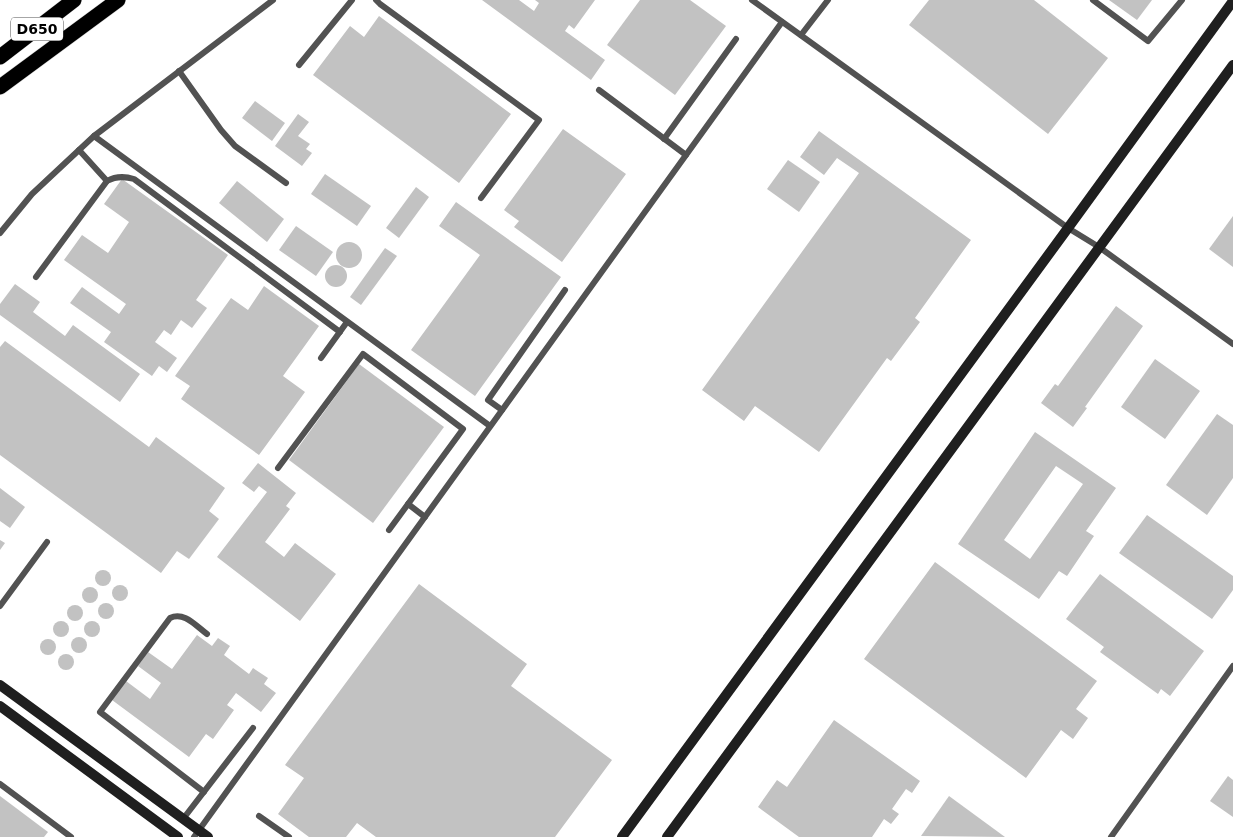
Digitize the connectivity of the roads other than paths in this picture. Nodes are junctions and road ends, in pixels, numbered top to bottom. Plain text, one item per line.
1 (74, 0) edge
2 (118, 0) edge
3 (273, 0) edge
4 (352, 0) edge
5 (376, 0) edge
6 (752, 0) edge
7 (828, 0) edge
8 (1093, 0) edge
9 (1182, 0) edge
10 (1233, 1) edge
11 (782, 22) junction
12 (801, 36) junction
13 (736, 39) dead end
14 (0, 58) edge
15 (299, 65) dead end
16 (1233, 65) edge
17 (180, 71) junction
18 (0, 87) edge
19 (599, 90) dead end
20 (94, 136) junction
21 (664, 139) junction
22 (79, 150) junction
23 (686, 155) junction
24 (107, 181) junction
25 (286, 183) dead end
26 (481, 198) dead end
27 (1068, 228) junction
28 (0, 233) edge
29 (1099, 247) junction
30 (36, 277) dead end
31 (565, 290) dead end
32 (348, 322) junction
33 (340, 332) junction
34 (1233, 344) edge
35 (321, 358) dead end
36 (502, 410) junction
37 (490, 426) junction
38 (278, 468) dead end
39 (408, 504) junction
40 (425, 517) junction
41 (389, 530) dead end
42 (47, 542) dead end
43 (0, 606) edge
44 (207, 634) dead end
45 (1233, 666) edge
46 (0, 685) edge
47 (0, 706) edge
48 (253, 728) dead end
49 (0, 784) edge
50 (204, 792) junction
51 (259, 816) dead end
52 (183, 819) junction
53 (196, 833) edge
54 (71, 837) edge
55 (178, 837) edge
56 (208, 837) edge
57 (289, 837) edge
58 (622, 837) edge
59 (667, 837) edge
60 (1110, 837) edge

1 - 14 highway, D650
2 - 18 highway
3 - 17 lane
4 - 15 lane
5 - 26 lane
6 - 11 lane
7 - 12 lane
8 - 9 lane
10 - 27 street
11 - 12 lane
11 - 23 lane
12 - 27 lane
13 - 21 lane
16 - 29 street
17 - 20 lane
17 - 25 lane
19 - 21 lane
20 - 22 lane
20 - 32 lane
21 - 23 lane
22 - 24 lane
22 - 28 lane
23 - 36 lane
24 - 30 lane
24 - 33 lane
27 - 29 lane
27 - 58 street
29 - 34 lane
29 - 59 street
31 - 36 lane
32 - 33 lane
32 - 37 lane
33 - 35 lane
36 - 37 lane
37 - 40 lane
38 - 39 lane
39 - 40 lane
39 - 41 lane
40 - 53 lane
42 - 43 lane
44 - 50 lane
45 - 60 lane
46 - 52 street
47 - 55 street
48 - 50 lane
49 - 54 lane
50 - 52 lane
51 - 57 lane
52 - 53 street
53 - 56 street

